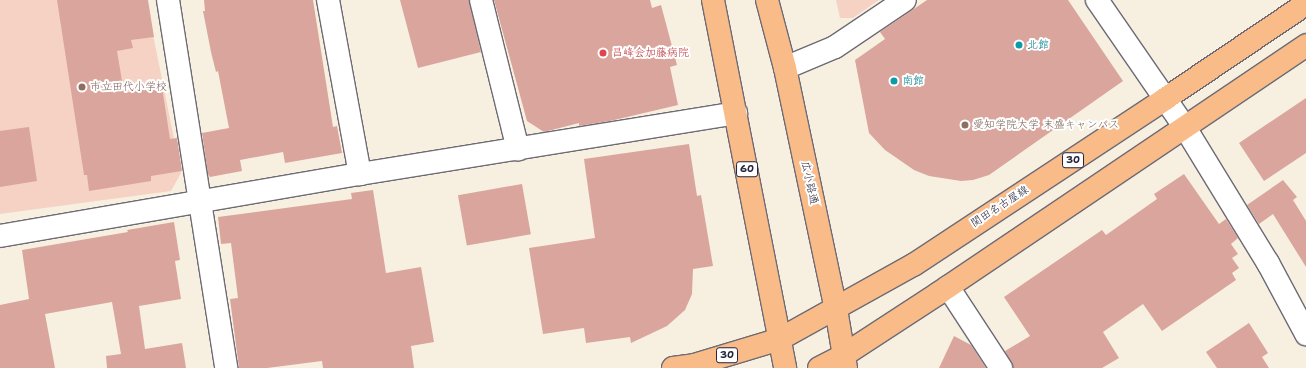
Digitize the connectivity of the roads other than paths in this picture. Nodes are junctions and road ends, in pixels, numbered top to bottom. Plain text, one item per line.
1 (168, 0) edge
2 (328, 0) edge
3 (481, 0) edge
4 (712, 0) edge
5 (767, 0) edge
6 (905, 0) edge
7 (1097, 0) edge
8 (1306, 4) edge
9 (1306, 45) edge
10 (785, 68) junction
11 (1165, 99) junction
12 (736, 113) junction
13 (1184, 126) junction
14 (518, 149) junction
15 (360, 174) junction
16 (200, 202) junction
17 (0, 236) edge
18 (948, 287) junction
19 (836, 309) junction
20 (1306, 334) edge
21 (780, 339) junction
22 (845, 361) edge
23 (226, 368) edge
24 (673, 368) edge
25 (785, 368) edge
26 (819, 368) edge
27 (1001, 368) edge

1 - 16 street
2 - 15 street
3 - 14 street
4 - 12 main road, 60
5 - 10 main road, 広小路通
6 - 10 street
7 - 11 street
8 - 11 main road, 関田名古屋線 / 30
9 - 13 main road
10 - 19 main road, 広小路通
11 - 13 street
11 - 19 main road, 関田名古屋線 / 30
12 - 14 street
12 - 21 main road, 60
13 - 18 main road
13 - 20 street
14 - 15 street
15 - 16 street
16 - 17 street
16 - 23 street
18 - 22 main road
18 - 27 street
19 - 21 main road, 関田名古屋線 / 30
19 - 22 main road, 広小路通
21 - 24 main road, 関田名古屋線 / 30
21 - 25 main road, 60
22 - 26 main road

